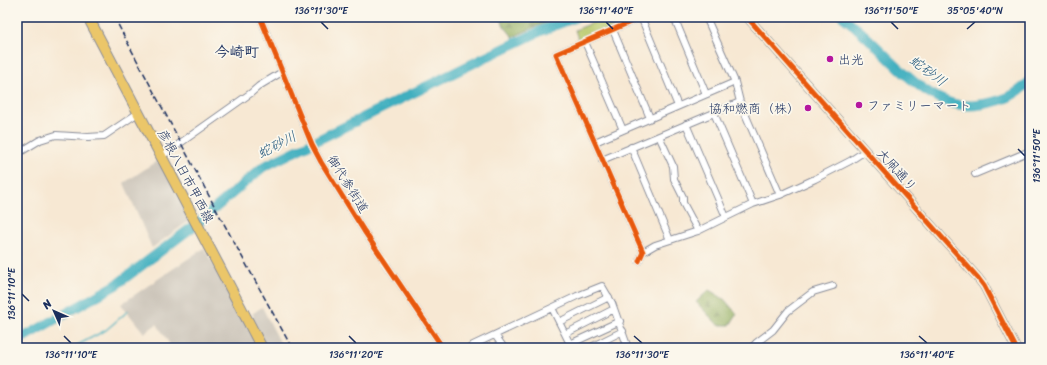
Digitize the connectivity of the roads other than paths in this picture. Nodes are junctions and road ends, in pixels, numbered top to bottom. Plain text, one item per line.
1 (88, 17) edge
2 (260, 17) edge
3 (642, 17) edge
4 (674, 17) edge
5 (706, 17) edge
6 (747, 17) edge
7 (612, 30) junction
8 (585, 42) junction
9 (282, 72) junction
10 (735, 82) junction
11 (706, 94) junction
12 (740, 102) junction
13 (678, 106) junction
14 (138, 113) junction
15 (714, 113) junction
16 (650, 118) junction
17 (686, 124) junction
18 (623, 130) junction
19 (659, 136) junction
20 (595, 142) junction
21 (631, 147) junction
22 (865, 151) junction
23 (1030, 151) edge
24 (17, 154) edge
25 (162, 156) junction
26 (602, 160) junction
27 (975, 174) dead end
28 (780, 195) junction
29 (753, 204) junction
30 (726, 217) junction
31 (698, 231) junction
32 (670, 240) junction
33 (643, 252) junction
34 (639, 261) dead end
35 (833, 286) dead end
36 (609, 297) junction
37 (552, 308) junction
38 (614, 309) junction
39 (620, 321) junction
40 (559, 322) junction
41 (623, 331) junction
42 (565, 334) junction
43 (495, 335) junction
44 (571, 346) edge
45 (625, 347) edge
46 (262, 348) edge
47 (443, 348) edge
48 (470, 348) edge
49 (503, 348) edge
50 (589, 348) edge
51 (751, 348) edge
52 (1016, 348) edge

1 - 14 main road, 彦根八日市甲西線
2 - 9 street, 御代参街道
3 - 7 street
3 - 13 street
4 - 11 street
5 - 10 street
6 - 22 street, 大凧通り
7 - 8 street
7 - 16 street
8 - 18 street
8 - 20 street
9 - 25 street
9 - 47 street, 御代参街道
10 - 11 street
10 - 12 street
11 - 13 street
12 - 15 street
12 - 28 street
13 - 16 street
14 - 24 street
14 - 25 main road, 彦根八日市甲西線
15 - 17 street
15 - 29 street
16 - 18 street
17 - 19 street
17 - 30 street
18 - 20 street
19 - 21 street
19 - 31 street
20 - 26 street
21 - 26 street
21 - 32 street
22 - 28 street
22 - 52 street, 大凧通り
23 - 27 street
25 - 46 main road, 彦根八日市甲西線
26 - 33 street
28 - 29 street
29 - 30 street
30 - 31 street
31 - 32 street
32 - 33 street
33 - 34 street
35 - 51 street
36 - 37 street
36 - 38 street
36 - 40 street
37 - 40 street
37 - 43 street
38 - 39 street
38 - 42 street
39 - 41 street
39 - 44 street
40 - 42 street
41 - 45 street
41 - 50 street
42 - 44 street
43 - 48 street
43 - 49 street

